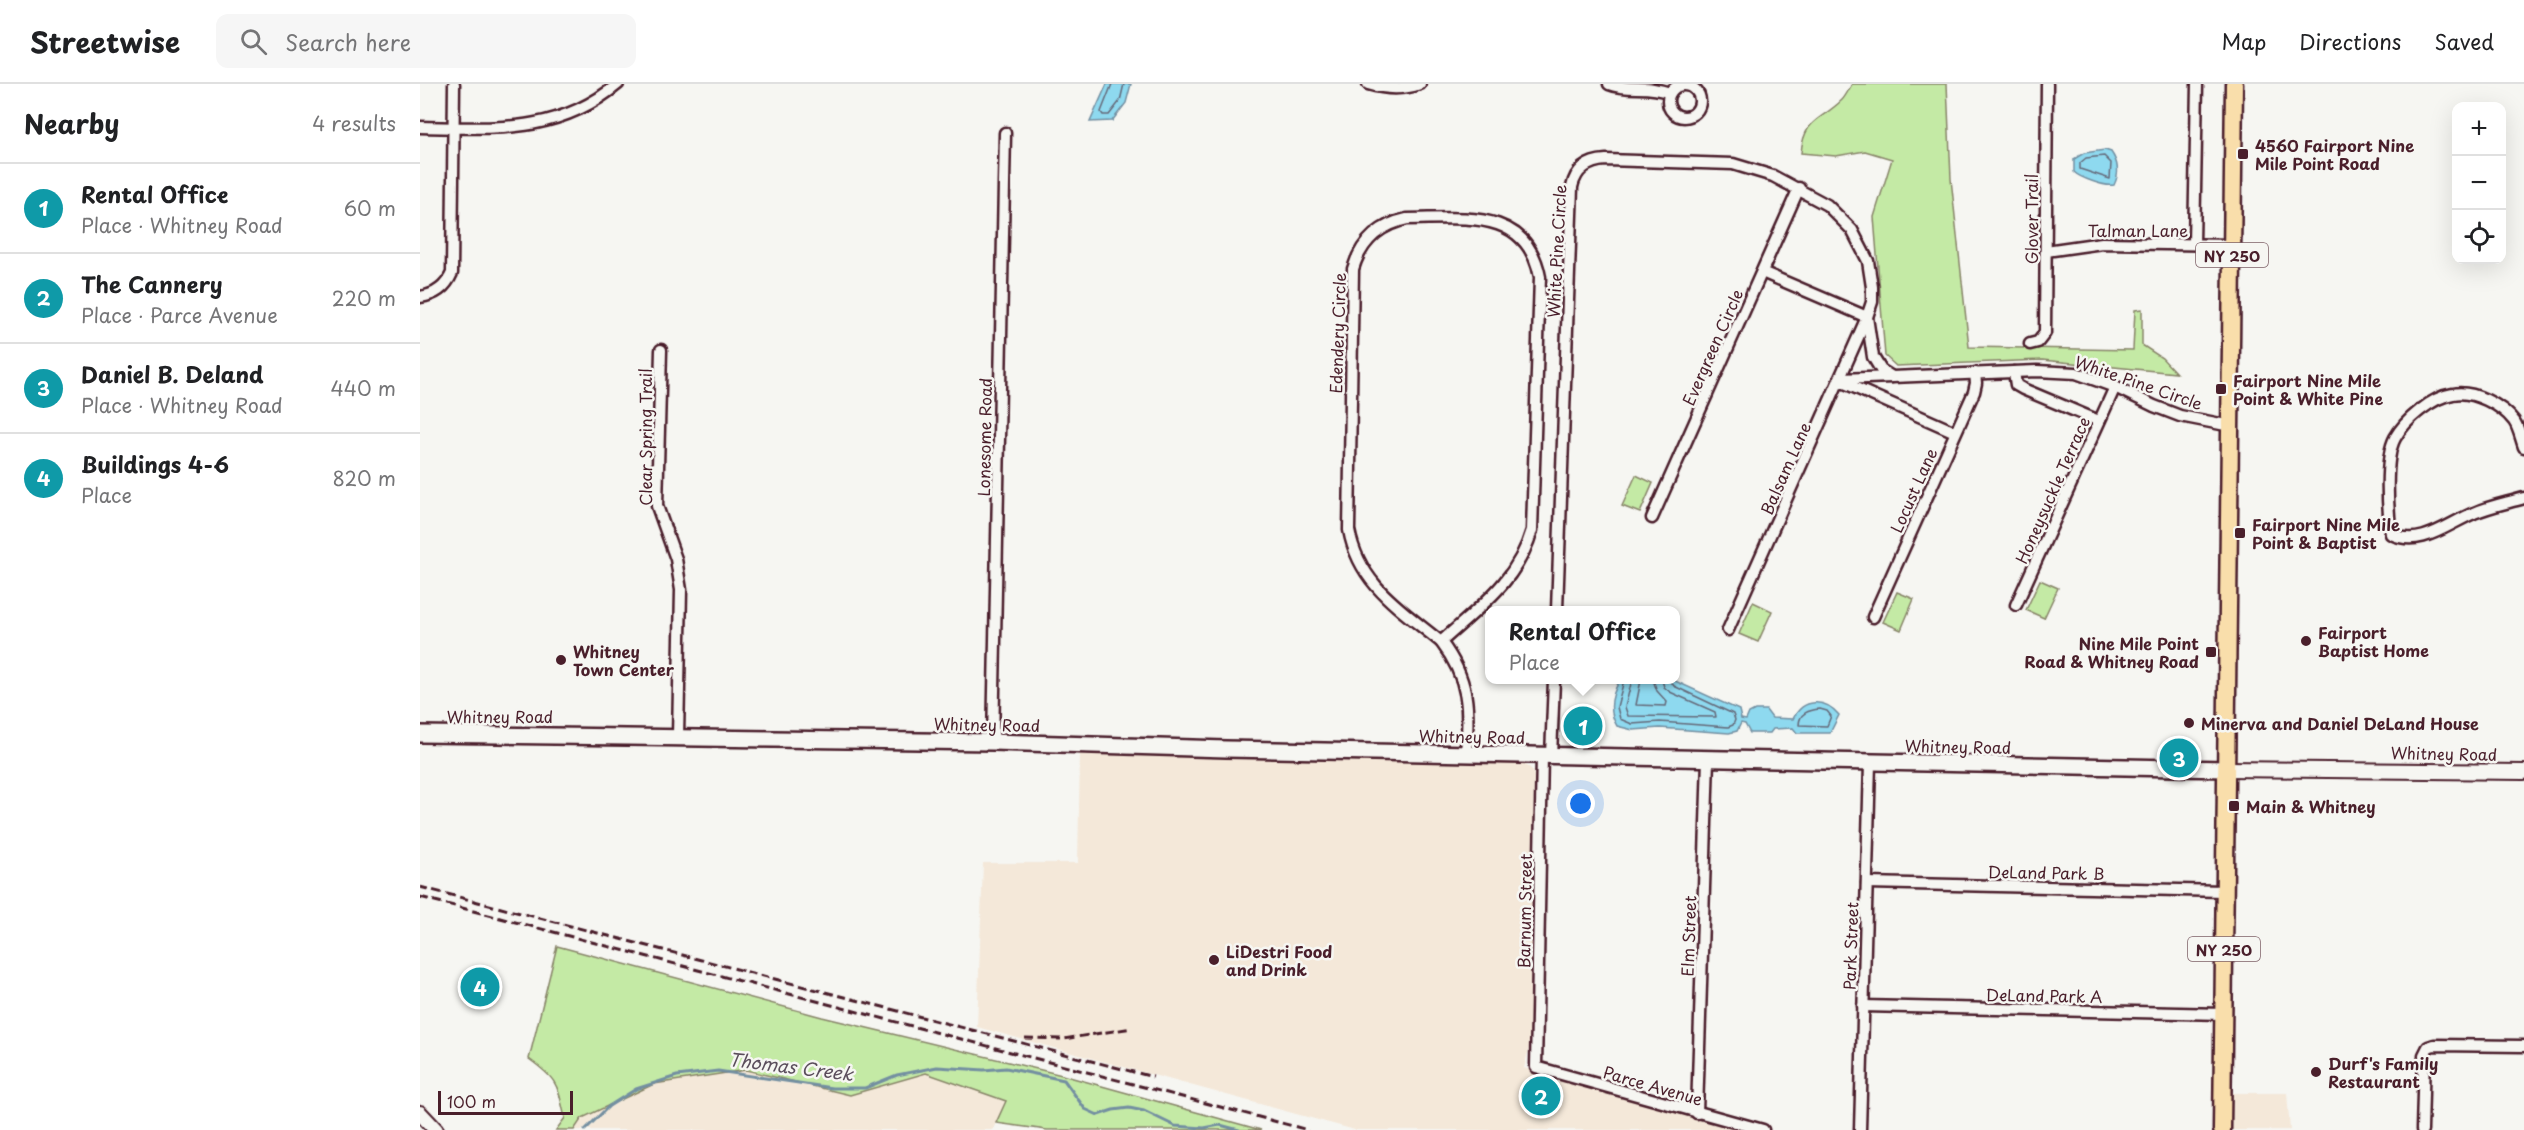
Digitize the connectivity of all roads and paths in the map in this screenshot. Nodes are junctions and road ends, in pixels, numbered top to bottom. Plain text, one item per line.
1 (454, 84) edge
2 (618, 84) edge
3 (1368, 84) edge
4 (1420, 84) edge
5 (1609, 84) edge
6 (2047, 84) edge
7 (2197, 84) edge
8 (2234, 84) edge
9 (1670, 93) dead end
10 (420, 127) edge
11 (455, 127) junction
12 (1005, 133) dead end
13 (1798, 188) junction
14 (2194, 244) junction
15 (2232, 245) junction
16 (2046, 251) junction
17 (1762, 272) junction
18 (420, 297) edge
19 (1867, 318) junction
20 (2030, 344) dead end
21 (661, 350) dead end
22 (2014, 372) junction
23 (1975, 373) junction
24 (1892, 377) junction
25 (1841, 380) junction
26 (2115, 387) junction
27 (2099, 421) junction
28 (2231, 426) junction
29 (1956, 432) junction
30 (2524, 447) edge
31 (2524, 498) edge
32 (1652, 518) dead end
33 (2016, 605) dead end
34 (1557, 606) edge
35 (1873, 617) dead end
36 (1728, 630) dead end
37 (1441, 642) junction
38 (1554, 684) edge
39 (420, 734) edge
40 (678, 736) junction
41 (993, 742) junction
42 (1466, 754) junction
43 (1546, 755) junction
44 (1708, 759) junction
45 (1870, 763) junction
46 (2226, 769) junction
47 (2524, 772) edge
48 (1867, 883) junction
49 (2224, 891) junction
50 (1863, 1006) junction
51 (2223, 1014) junction
52 (2524, 1046) edge
53 (1536, 1067) joint
54 (420, 1113) edge
55 (1697, 1113) junction
56 (436, 1130) edge
57 (1763, 1130) edge
58 (1860, 1130) edge
59 (2222, 1130) edge
60 (2422, 1130) edge

1 - 11 street
2 - 11 street
3 - 4 street
5 - 9 street
6 - 16 street, Glover Trail
7 - 14 street
8 - 15 main road, NY 250
10 - 11 street
11 - 18 street
12 - 41 street, Lonesome Road
13 - 17 street, Evergreen Circle
13 - 19 street, White Pine Circle
13 - 34 street, White Pine Circle
14 - 15 street, Talman Lane
14 - 16 street, Talman Lane
15 - 28 main road, NY 250
16 - 20 street, Glover Trail
17 - 19 street
17 - 32 street, Evergreen Circle
19 - 24 street, White Pine Circle
19 - 25 street, Balsam Lane
21 - 40 street, Clear Spring Trail
22 - 23 street, White Pine Circle
22 - 26 street, White Pine Circle
22 - 27 street
23 - 24 street, White Pine Circle
23 - 29 street, Locust Lane
24 - 25 street, White Pine Circle
25 - 29 street
25 - 36 street, Balsam Lane
26 - 27 street, Honeysuckle Terrace
26 - 28 street, White Pine Circle
27 - 33 street, Honeysuckle Terrace
28 - 46 main road, NY 250
29 - 35 street, Locust Lane
30 - 31 street
37 - 37 street, Edendery Circle
37 - 42 street, Edendery Circle
38 - 43 street
39 - 40 main road, Whitney Road
40 - 41 main road, Whitney Road
41 - 42 main road, Whitney Road
42 - 43 main road, Whitney Road
43 - 44 main road, Whitney Road
43 - 53 street, Barnum Street
44 - 45 main road, Whitney Road
44 - 55 street, Elm Street
45 - 46 main road, Whitney Road
45 - 48 street, Park Street
46 - 47 street, Whitney Road
46 - 49 main road, NY 250
48 - 49 street, DeLand Park B
48 - 50 street, Park Street
49 - 51 main road, NY 250
50 - 51 street, DeLand Park A
50 - 58 street, Park Street
51 - 59 main road, NY 250
52 - 60 street
53 - 55 street, Parce Avenue
54 - 56 street
55 - 57 street, Parce Avenue

